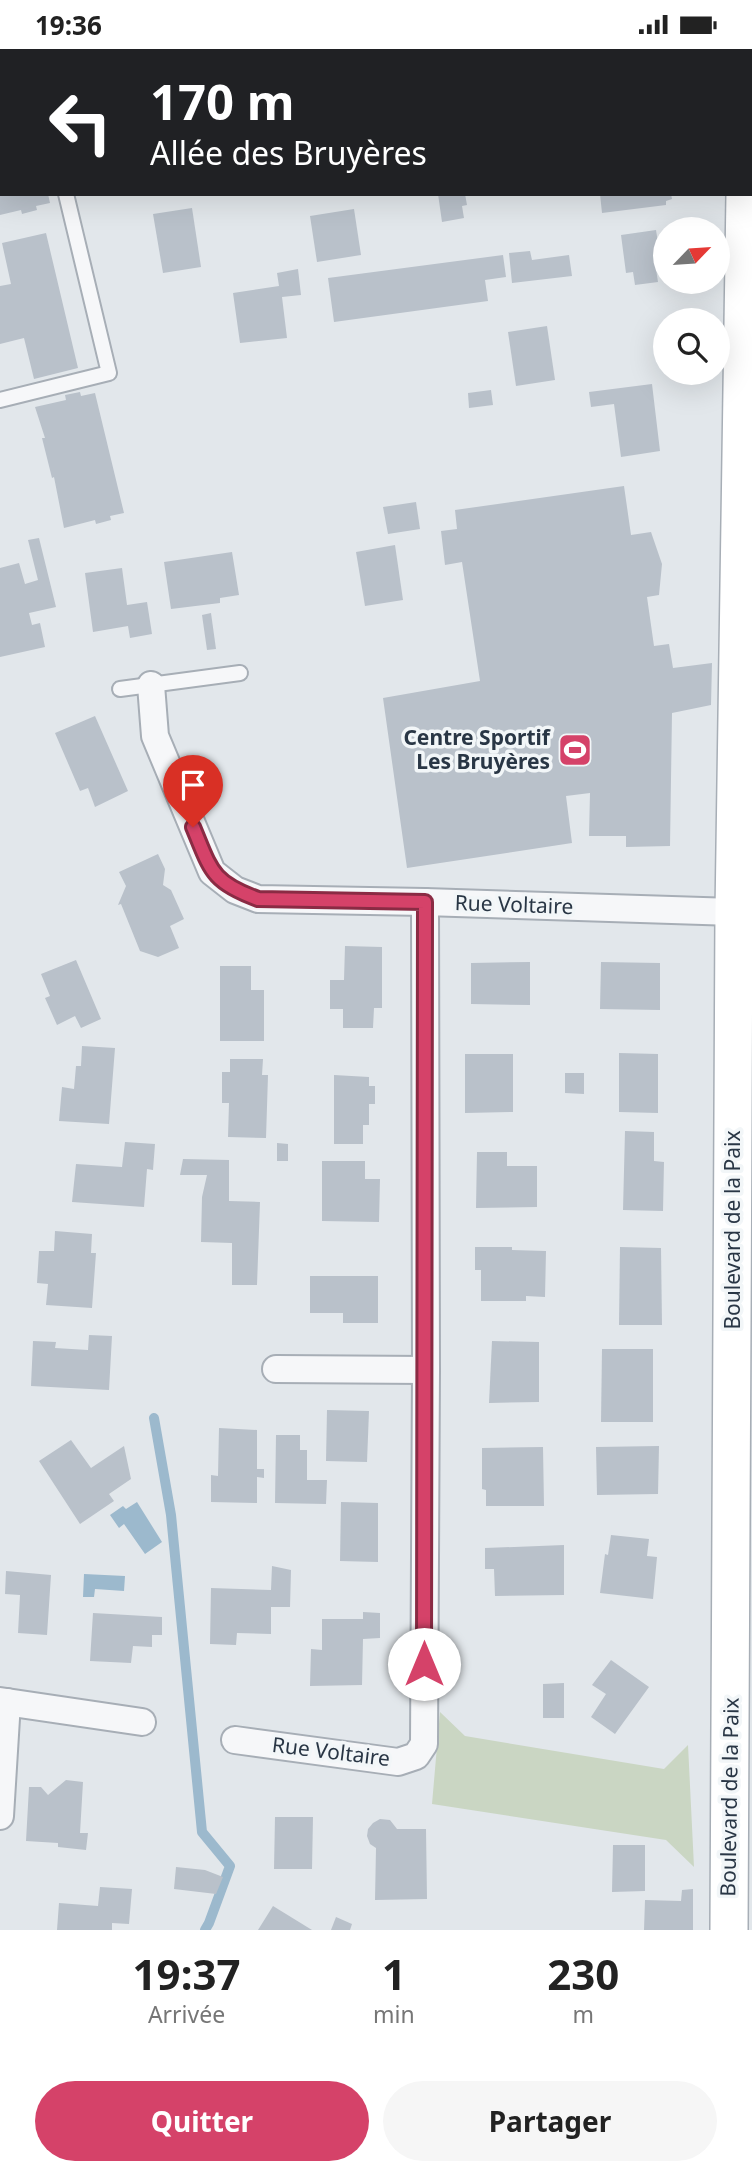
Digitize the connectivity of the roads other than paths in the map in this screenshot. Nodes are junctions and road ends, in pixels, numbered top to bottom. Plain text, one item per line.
1 (66, 196) edge
2 (745, 196) edge
3 (0, 400) edge
4 (747, 415) edge
5 (240, 673) dead end
6 (151, 685) junction
7 (120, 689) dead end
8 (744, 829) edge
9 (740, 894) edge
10 (425, 902) junction
11 (276, 1369) dead end
12 (426, 1370) junction
13 (742, 1395) edge
14 (4, 1702) edge
15 (142, 1722) dead end
16 (235, 1739) dead end
17 (0, 1816) edge
18 (729, 1930) edge

1 - 3 lane
2 - 4 main road, Boulevard de la Paix
4 - 8 main road, Boulevard de la Paix
5 - 6 lane
6 - 7 lane
6 - 10 street
8 - 9 main road, Boulevard de la Paix
9 - 10 street, Rue Voltaire
9 - 13 main road, Boulevard de la Paix
10 - 12 street, Rue Voltaire
11 - 12 street
12 - 16 street, Rue Voltaire
13 - 18 main road, Boulevard de la Paix
14 - 15 street
14 - 17 street

